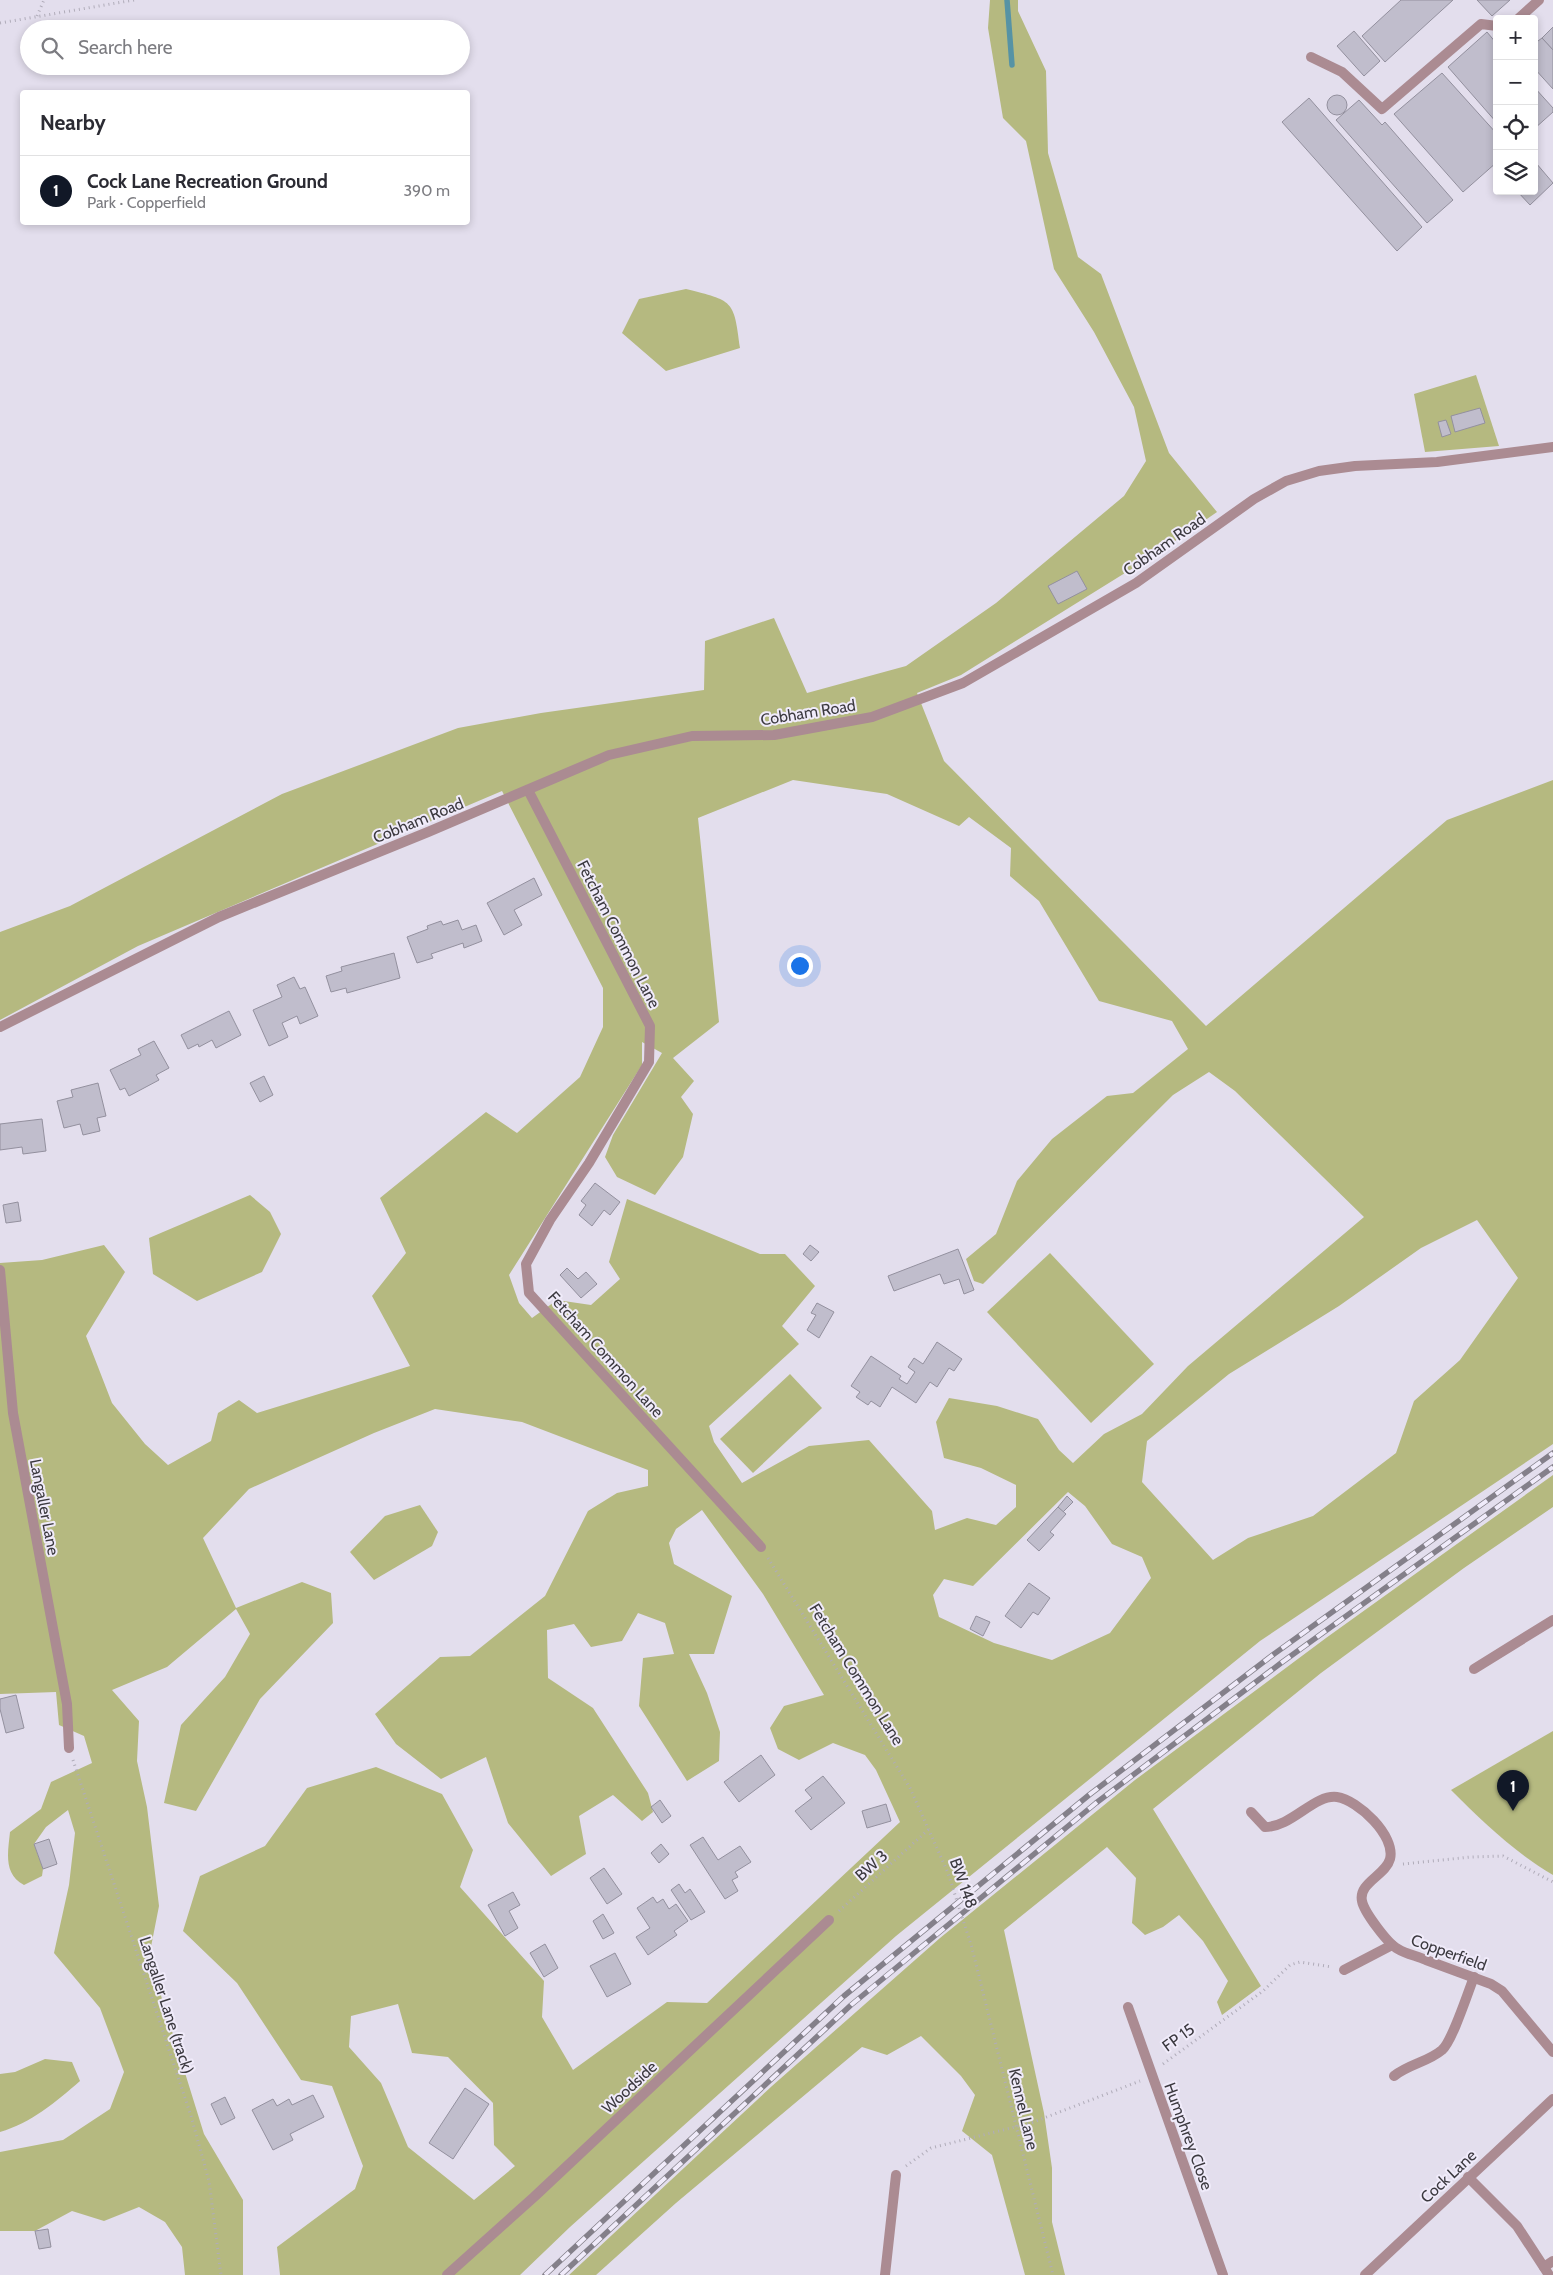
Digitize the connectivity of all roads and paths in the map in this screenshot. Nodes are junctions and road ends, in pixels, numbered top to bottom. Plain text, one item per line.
1 (44, 0) edge
2 (134, 0) edge
3 (1539, 0) edge
4 (1522, 15) edge
5 (37, 17) junction
6 (0, 23) edge
7 (1493, 26) edge
8 (1311, 57) dead end
9 (1553, 447) edge
10 (528, 790) junction
11 (0, 1027) edge
12 (0, 1270) edge
13 (761, 1547) joint
14 (1553, 1620) edge
15 (1474, 1669) dead end
16 (69, 1748) joint
17 (1251, 1812) dead end
18 (929, 1828) junction
19 (1387, 1868) junction
20 (1553, 1882) edge
21 (829, 1920) joint
22 (1392, 1945) junction
23 (972, 1948) joint
24 (1344, 1970) joint
25 (1474, 1978) junction
26 (1128, 2007) dead end
27 (1553, 2052) edge
28 (1152, 2074) junction
29 (1394, 2076) dead end
30 (1553, 2099) edge
31 (1015, 2127) junction
32 (896, 2175) joint
33 (1468, 2177) junction
34 (1549, 2268) edge
35 (221, 2275) edge
36 (447, 2275) edge
37 (885, 2275) edge
38 (1053, 2275) edge
39 (1223, 2275) edge
40 (1365, 2275) edge

1 - 5 path
2 - 5 path
3 - 4 street
5 - 6 path
7 - 8 street
9 - 10 street, Cobham Road
10 - 11 street, Cobham Road
10 - 13 street, Fetcham Common Lane
12 - 16 street, Langaller Lane
13 - 18 path, Fetcham Common Lane
14 - 15 street
16 - 35 path, Langaller Lane (track)
17 - 19 street
18 - 21 path, BW 3
18 - 23 path, BW 148
19 - 20 path
19 - 22 street, Copperfield
21 - 36 street, Woodside
22 - 24 street
22 - 25 street, Copperfield
23 - 31 path, Kennel Lane
24 - 28 path, FP 15
25 - 27 street, Copperfield
25 - 29 street
26 - 28 street, Humphrey Close
28 - 31 path, FP 15
28 - 39 street, Humphrey Close
30 - 33 street, Cock Lane
31 - 32 path, FP 15
31 - 38 path, Kennel Lane
32 - 37 street
33 - 34 street
33 - 40 street, Cock Lane

